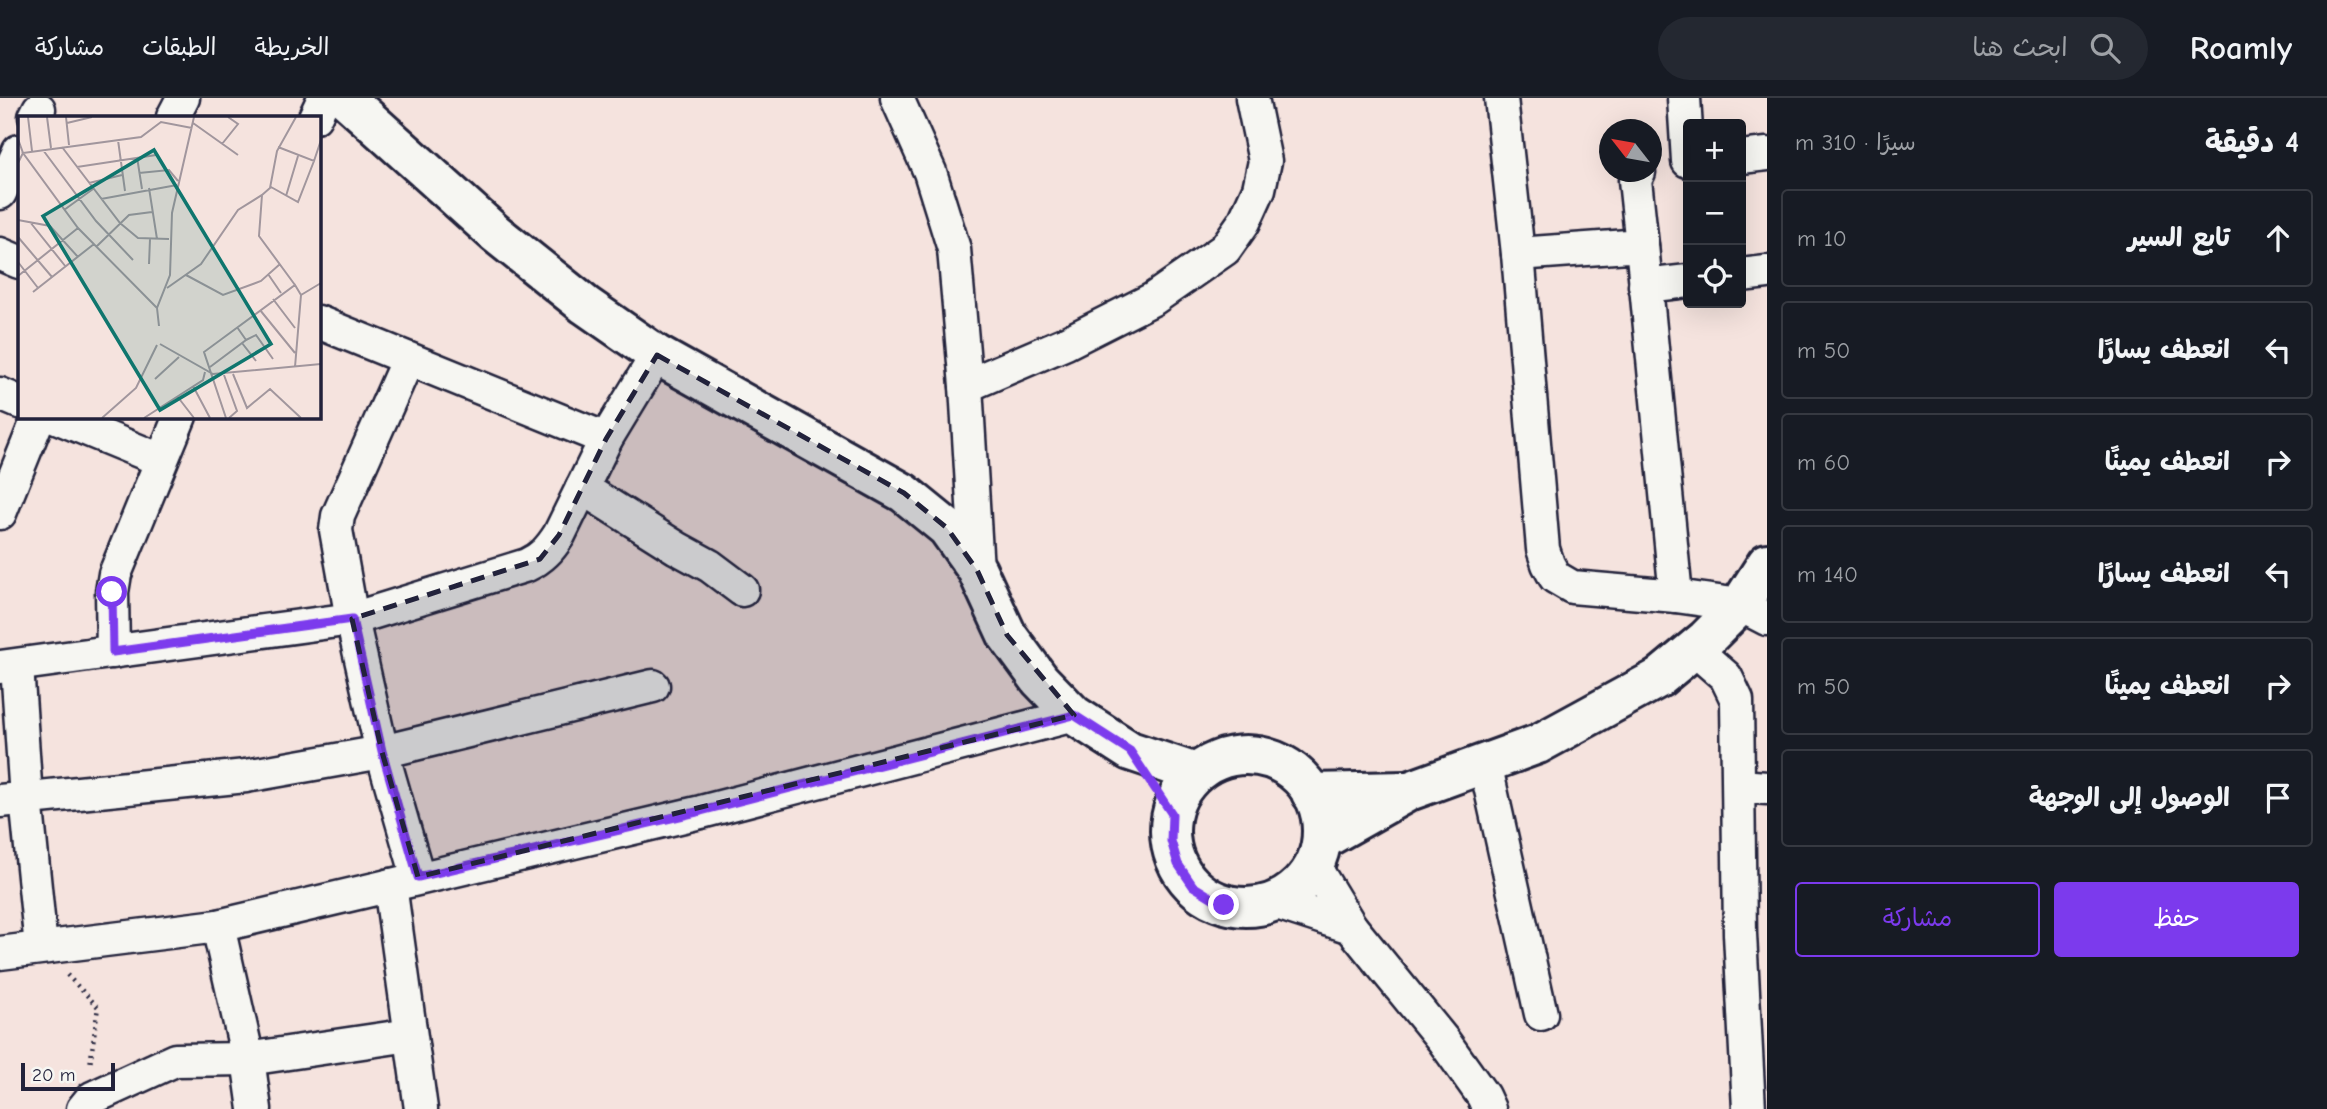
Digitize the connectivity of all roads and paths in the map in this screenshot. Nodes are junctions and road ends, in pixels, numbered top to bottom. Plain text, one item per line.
1 (183, 98) edge
2 (324, 98) edge
3 (345, 98) edge
4 (897, 98) edge
5 (1252, 98) edge
6 (1502, 98) edge
7 (1684, 98) edge
8 (174, 116) edge
9 (315, 116) edge
10 (1685, 119) edge
11 (18, 153) edge
12 (1767, 155) edge
13 (1746, 157) edge
14 (1683, 161) edge
15 (1662, 163) edge
16 (1635, 182) edge
17 (0, 193) edge
18 (1642, 245) junction
19 (0, 254) edge
20 (1518, 254) junction
21 (18, 262) edge
22 (1767, 272) edge
23 (1746, 274) edge
24 (1683, 282) edge
25 (1644, 286) junction
26 (320, 323) edge
27 (657, 355) junction
28 (408, 359) junction
29 (967, 386) junction
30 (0, 394) edge
31 (18, 402) edge
32 (38, 418) edge
33 (59, 418) edge
34 (179, 418) edge
35 (606, 439) junction
36 (160, 460) junction
37 (582, 488) junction
38 (0, 513) edge
39 (1767, 563) edge
40 (976, 570) junction
41 (742, 590) dead end
42 (1676, 596) junction
43 (1754, 612) edge
44 (352, 619) junction
45 (1694, 649) junction
46 (113, 652) junction
47 (8, 666) edge
48 (653, 686) dead end
49 (1074, 715) junction
50 (382, 751) junction
51 (1130, 751) junction
52 (1485, 763) junction
53 (1196, 773) junction
54 (1753, 787) edge
55 (1409, 791) junction
56 (1311, 793) junction
57 (13, 800) edge
58 (1172, 814) junction
59 (1318, 853) junction
60 (404, 881) junction
61 (1275, 902) junction
62 (218, 926) junction
63 (1352, 928) junction
64 (1754, 932) edge
65 (41, 947) junction
66 (0, 953) edge
67 (1541, 1014) dead end
68 (410, 1035) junction
69 (248, 1059) junction
70 (87, 1103) edge
71 (255, 1109) edge
72 (421, 1109) edge
73 (1489, 1109) edge
74 (1749, 1109) edge

1 - 8 street
2 - 9 street
3 - 27 street
4 - 29 street
5 - 29 street
6 - 20 street
7 - 10 street
11 - 17 street
12 - 13 street
14 - 15 street
16 - 18 street
18 - 20 street
18 - 25 street
19 - 21 street
20 - 42 street
22 - 23 street
24 - 25 street
25 - 42 street
26 - 28 street
27 - 35 street
27 - 40 street
28 - 35 street
28 - 44 street
29 - 40 street
30 - 31 street
32 - 38 street
33 - 36 street
34 - 36 street
35 - 37 street
36 - 46 street
37 - 41 street
37 - 44 street
39 - 43 street
40 - 49 street
42 - 43 street
43 - 45 street
44 - 46 street
44 - 50 street
45 - 52 street
45 - 54 street
46 - 47 street
47 - 57 street
48 - 50 street
49 - 51 street
49 - 60 street
50 - 57 street
50 - 60 street
51 - 53 street
51 - 58 street
52 - 55 street
52 - 67 street
53 - 56 street
53 - 58 street
54 - 64 street
55 - 56 street
55 - 59 street
56 - 59 street
57 - 65 street
58 - 61 street
59 - 61 street
59 - 63 street
60 - 62 street
60 - 68 street
61 - 63 street
62 - 65 street
62 - 69 street
63 - 73 street
64 - 74 street
65 - 66 street
65 - 70 path
68 - 69 street
68 - 72 street
69 - 70 street
69 - 71 street

